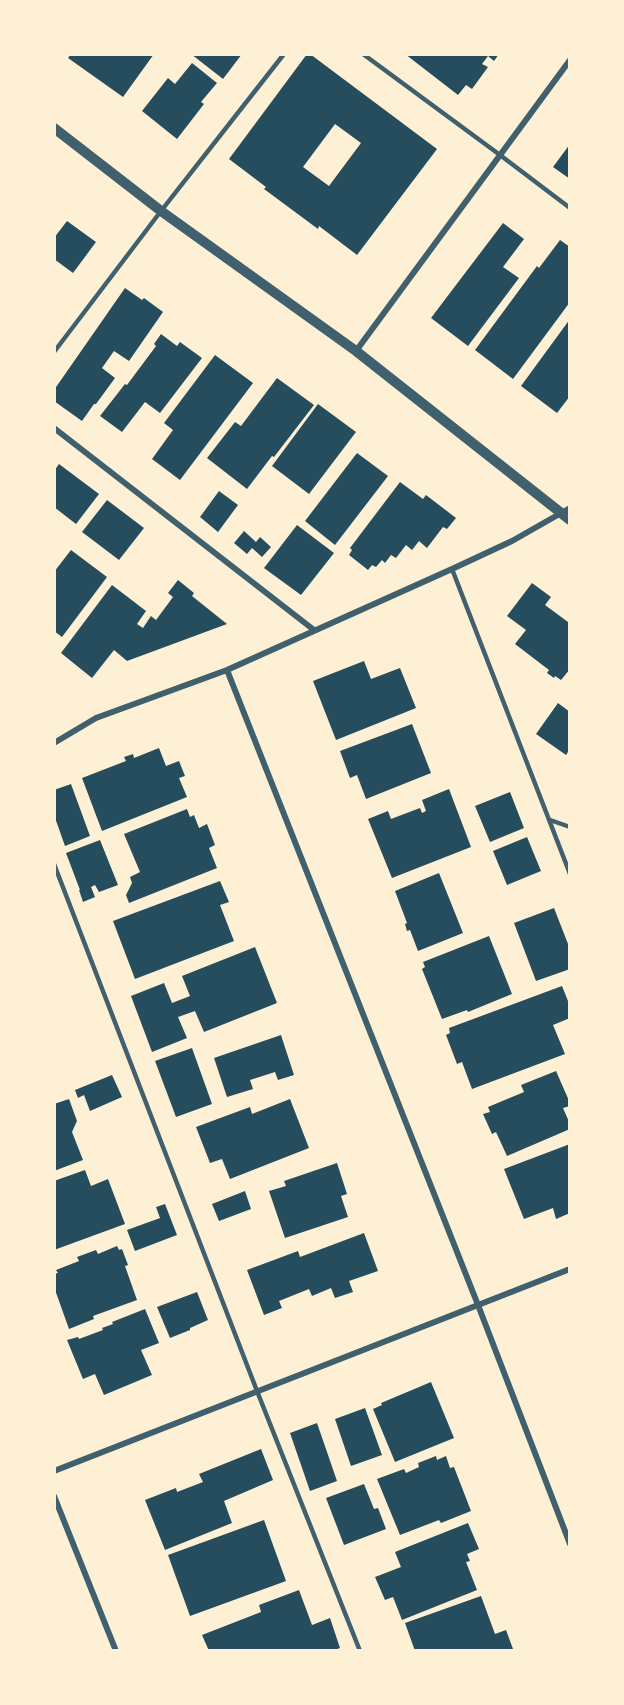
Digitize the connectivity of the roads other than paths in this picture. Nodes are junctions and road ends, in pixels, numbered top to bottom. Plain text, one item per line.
1 (284, 54) edge
2 (363, 54) edge
3 (570, 60) edge
4 (54, 128) edge
5 (500, 155) junction
6 (570, 208) edge
7 (162, 211) junction
8 (356, 351) junction
9 (54, 352) edge
10 (54, 428) edge
11 (567, 514) edge
12 (452, 569) junction
13 (314, 630) junction
14 (227, 670) junction
15 (56, 739) edge
16 (550, 820) junction
17 (570, 827) edge
18 (54, 864) edge
19 (570, 874) edge
20 (570, 1269) edge
21 (478, 1305) junction
22 (257, 1391) junction
23 (54, 1471) edge
24 (54, 1496) edge
25 (570, 1544) edge
26 (116, 1651) edge
27 (360, 1651) edge

1 - 7 lane
2 - 5 lane
3 - 5 street
4 - 7 street
5 - 6 lane
5 - 8 street
7 - 8 street
7 - 9 lane
8 - 11 street
10 - 13 street
11 - 12 street
12 - 13 street
12 - 16 lane
13 - 14 street
14 - 15 street
14 - 21 street
16 - 17 lane
16 - 19 lane
18 - 22 lane
20 - 21 street
21 - 22 street
21 - 25 street
22 - 23 street
22 - 27 lane
24 - 26 street

